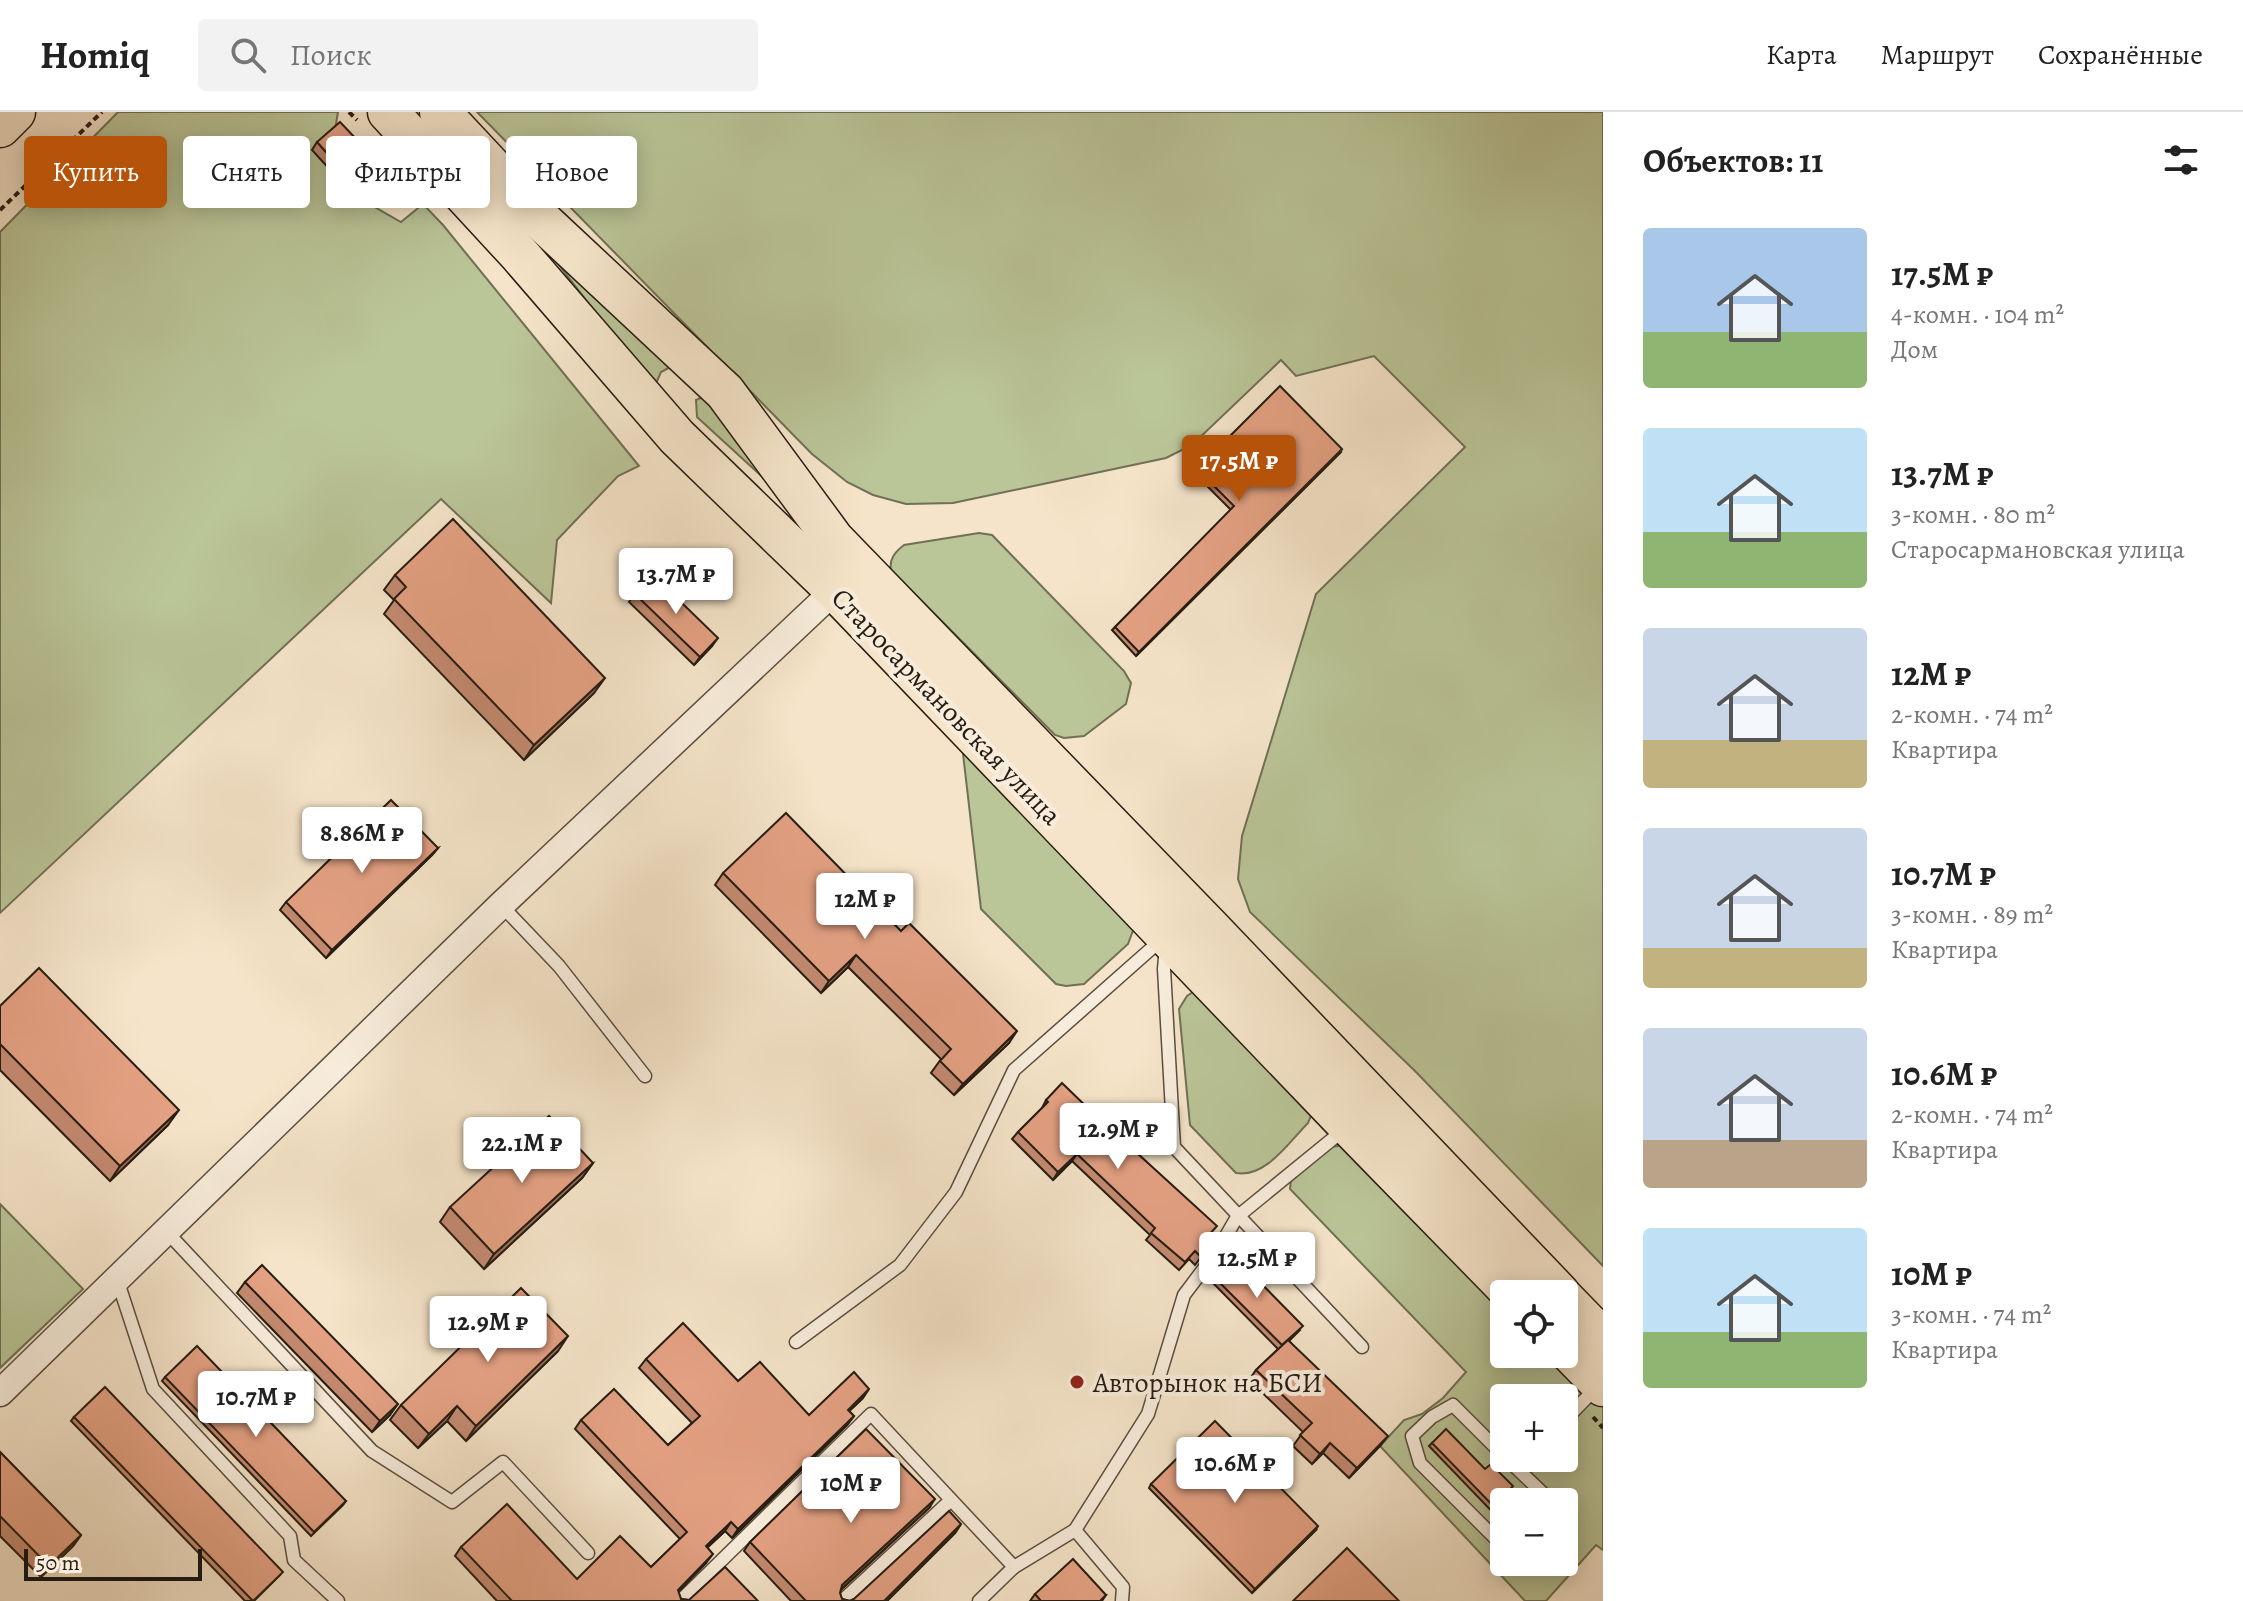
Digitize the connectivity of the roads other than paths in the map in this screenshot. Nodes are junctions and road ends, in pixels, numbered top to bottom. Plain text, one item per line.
1 (15, 112) edge
2 (388, 112) edge
3 (440, 112) edge
4 (0, 127) edge
5 (725, 392) junction
6 (677, 437) junction
7 (835, 590) junction
8 (501, 905) junction
9 (1167, 935) junction
10 (645, 1076) dead end
11 (1348, 1125) junction
12 (1237, 1217) junction
13 (166, 1231) junction
14 (117, 1279) junction
15 (1499, 1280) edge
16 (1547, 1280) edge
17 (1578, 1313) edge
18 (1603, 1339) edge
19 (796, 1342) dead end
20 (1362, 1347) dead end
21 (1578, 1360) edge
22 (1602, 1384) edge
23 (0, 1393) edge
24 (1578, 1407) edge
25 (1490, 1442) edge
26 (1520, 1472) edge
27 (1537, 1488) edge
28 (951, 1500) junction
29 (1075, 1530) junction
30 (1490, 1533) edge
31 (588, 1553) dead end
32 (1014, 1567) junction
33 (338, 1601) edge
34 (680, 1601) edge
35 (842, 1601) edge
36 (979, 1601) edge
37 (1122, 1601) edge

1 - 4 main road
2 - 6 main road, Старосармановская улица
3 - 5 main road, Старосармановская улица
5 - 6 main road
5 - 16 main road, Старосармановская улица
6 - 7 main road, Старосармановская улица
7 - 8 street
7 - 9 main road, Старосармановская улица
8 - 10 lane
8 - 13 street
9 - 11 main road, Старосармановская улица
9 - 12 lane
9 - 19 lane
11 - 12 lane
11 - 15 main road, Старосармановская улица
12 - 20 lane
12 - 29 lane
13 - 14 street
13 - 31 lane
14 - 23 street
14 - 33 lane
17 - 18 main road
21 - 22 main road
22 - 24 lane
25 - 30 lane
26 - 27 lane
28 - 32 lane
28 - 34 lane
28 - 35 lane
29 - 32 lane
29 - 37 lane
32 - 36 lane

